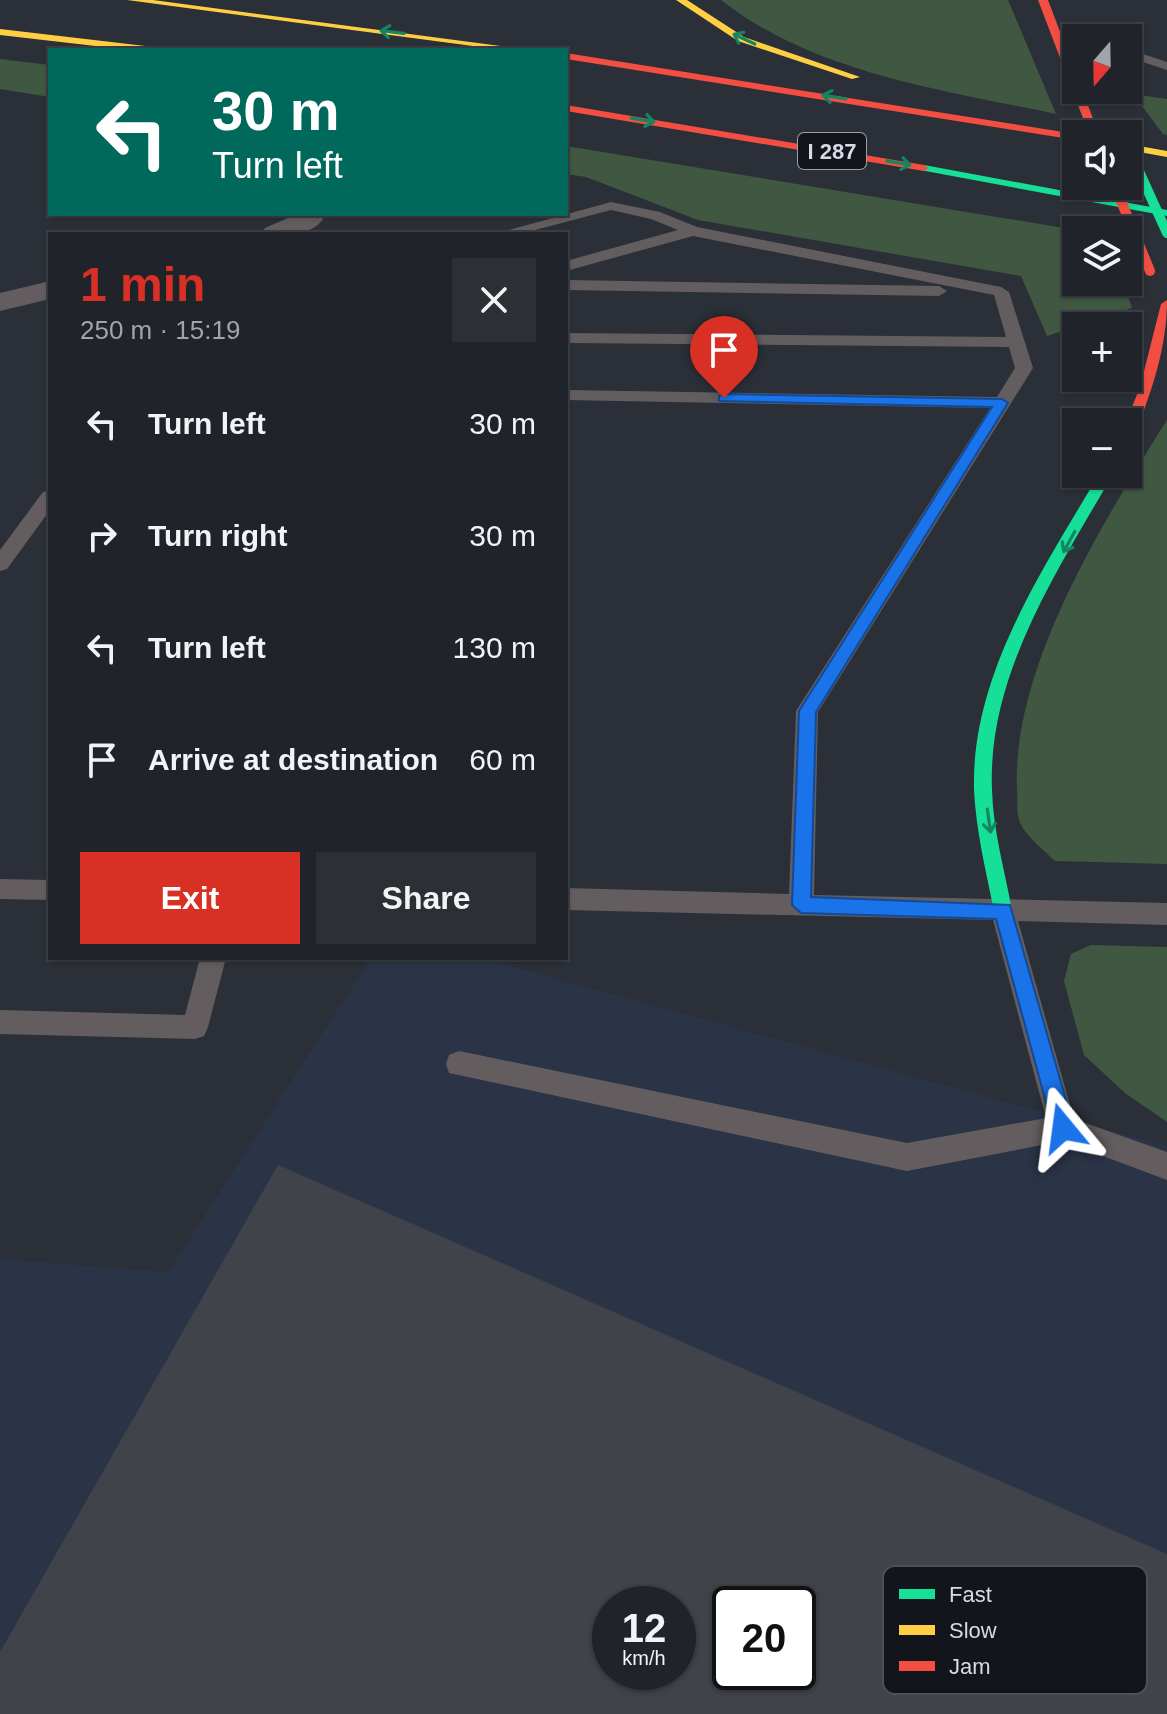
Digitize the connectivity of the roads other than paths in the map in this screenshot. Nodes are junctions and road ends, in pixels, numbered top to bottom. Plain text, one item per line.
1 (132, 0) edge
2 (681, 0) edge
3 (1043, 0) edge
4 (0, 32) edge
5 (137, 48) edge
6 (509, 48) edge
7 (1062, 53) edge
8 (568, 56) edge
9 (1142, 58) edge
10 (1166, 66) edge
11 (1142, 68) edge
12 (877, 83) dead end
13 (907, 90) dead end
14 (568, 108) edge
15 (1049, 133) junction
16 (1062, 135) edge
17 (1142, 150) edge
18 (1167, 154) edge
19 (1142, 178) edge
20 (1062, 193) edge
21 (1100, 200) edge
22 (1102, 200) edge
23 (1121, 200) edge
24 (1167, 213) edge
25 (309, 219) dead end
26 (1167, 223) edge
27 (693, 231) junction
28 (280, 232) edge
29 (510, 232) edge
30 (1167, 233) edge
31 (568, 265) edge
32 (568, 285) edge
33 (48, 290) edge
34 (1001, 292) junction
35 (0, 302) edge
36 (1167, 304) edge
37 (568, 338) edge
38 (1016, 342) junction
39 (568, 395) edge
40 (1002, 403) junction
41 (1141, 408) edge
42 (1098, 488) edge
43 (48, 499) edge
44 (0, 564) edge
45 (0, 889) edge
46 (48, 890) edge
47 (568, 899) edge
48 (801, 905) junction
49 (1003, 911) junction
50 (1167, 914) edge
51 (212, 960) edge
52 (0, 1022) edge
53 (459, 1064) dead end
54 (1063, 1128) junction
55 (1167, 1166) edge

6 -> 1 main road
12 -> 2 main road
3 - 7 main road
4 - 5 main road
15 -> 8 main road, I 287
9 - 10 lane
10 - 11 lane
13 - 15 main road
14 -> 20 main road, I 287
15 - 16 main road, I 287
17 - 18 main road
19 - 30 main road, bridge
21 - 26 main road
22 - 24 main road, I 287
23 - 36 main road, bridge
25 - 28 street
27 - 29 lane
27 - 31 lane
27 - 34 lane
32 - 34 lane
33 - 35 street
34 - 38 lane
36 - 41 main road
37 - 38 lane
38 - 40 lane
39 - 40 lane
40 - 48 lane
42 -> 49 main road
43 - 44 lane
45 - 46 lane
47 - 48 lane
48 - 49 lane
49 - 50 lane
49 - 54 lane
51 - 52 lane
53 - 54 lane
54 - 55 lane

